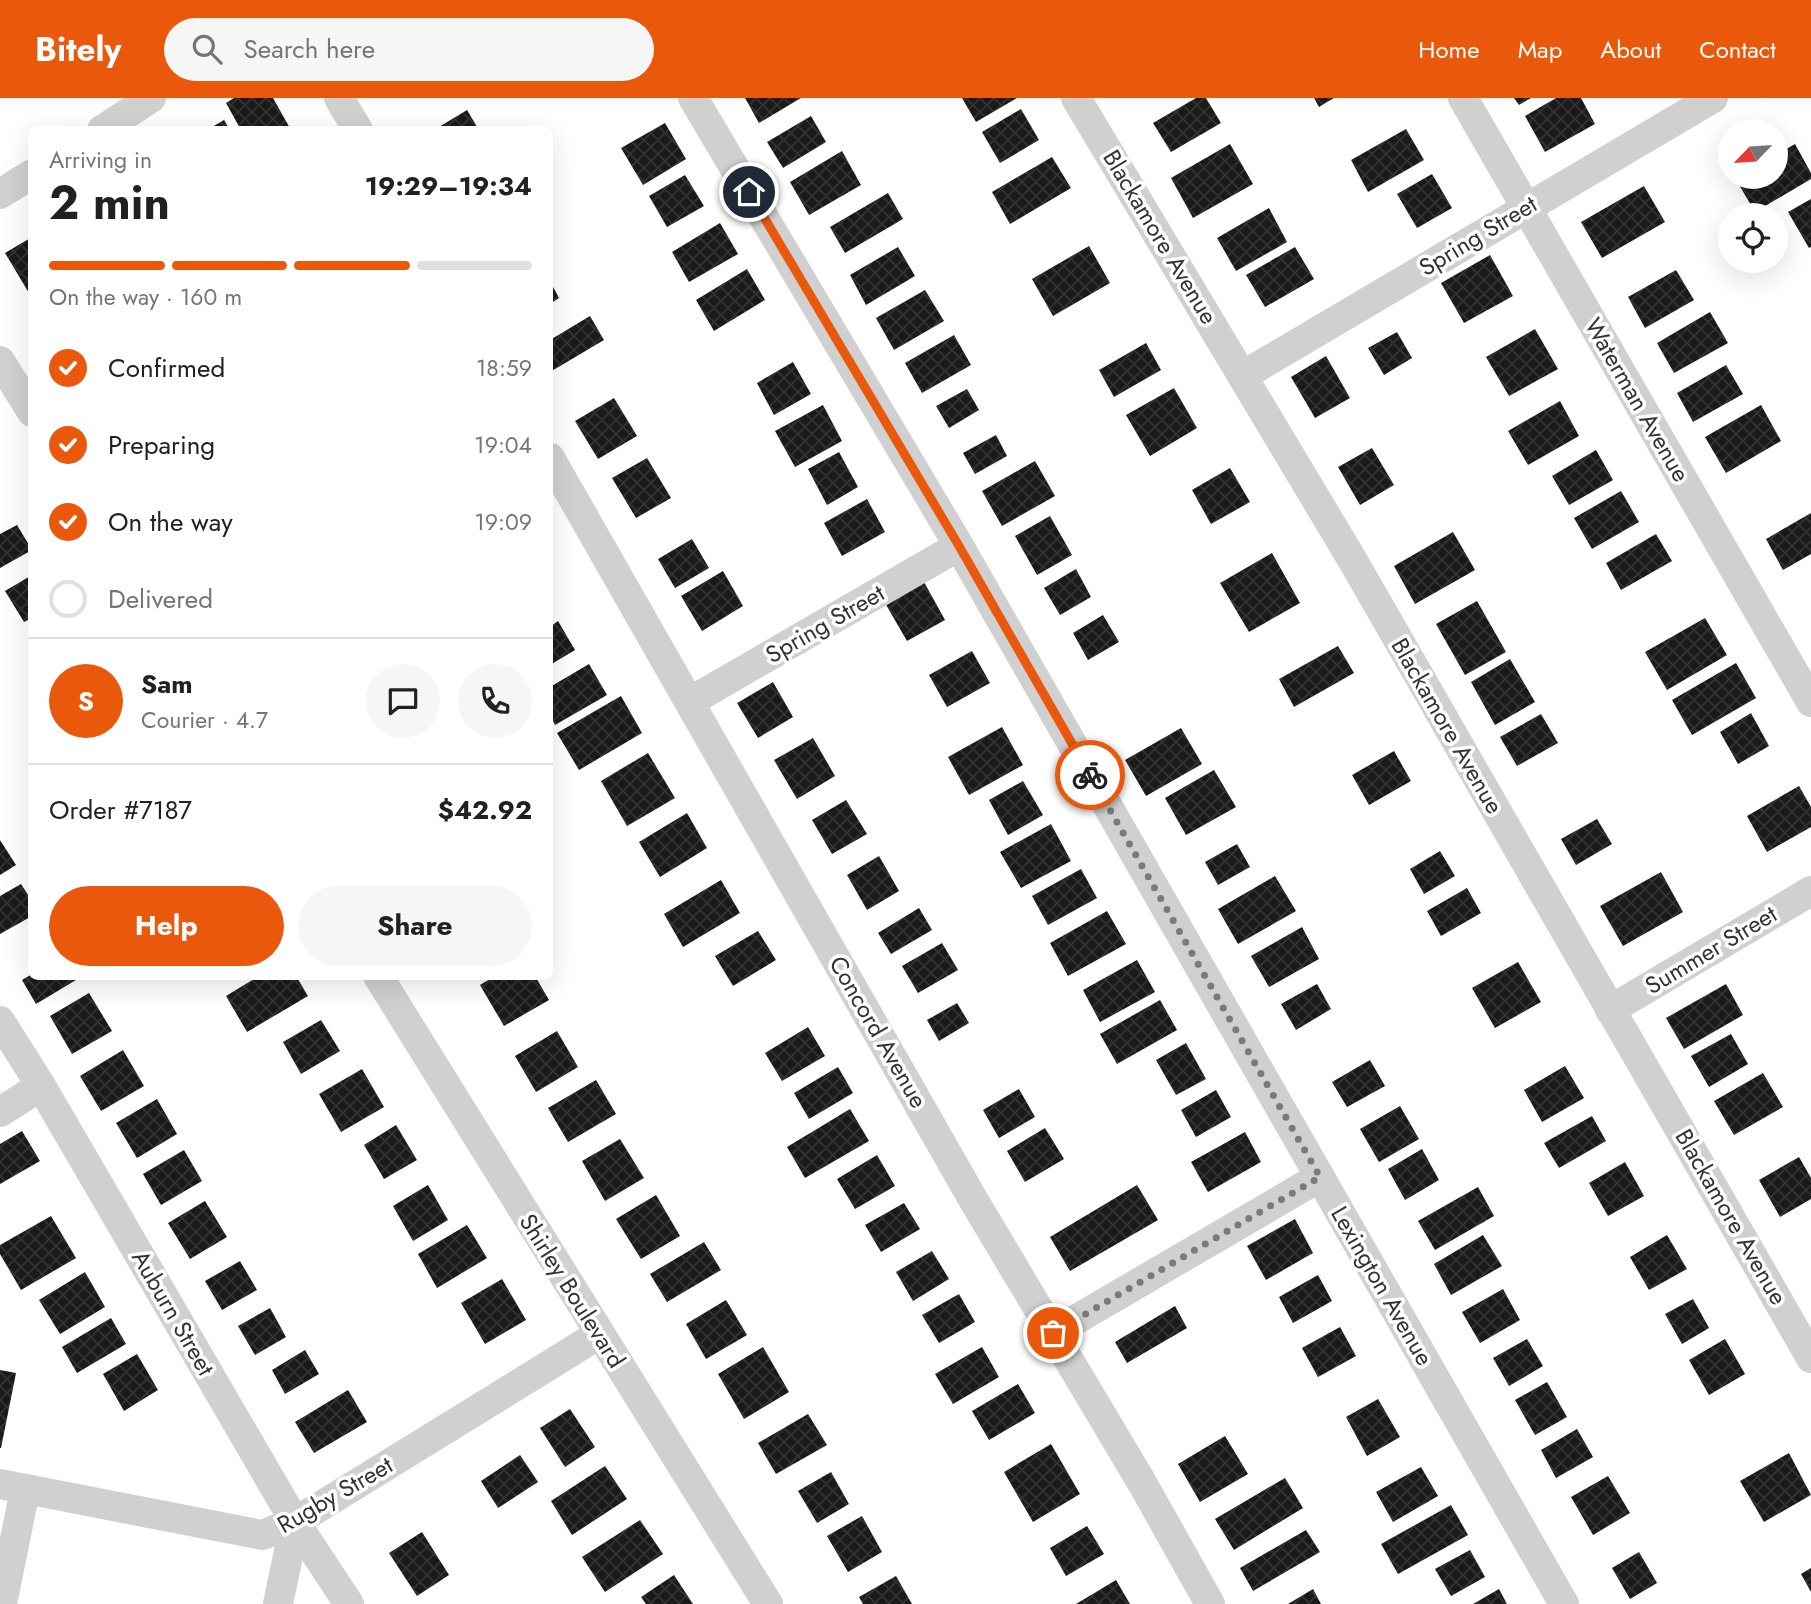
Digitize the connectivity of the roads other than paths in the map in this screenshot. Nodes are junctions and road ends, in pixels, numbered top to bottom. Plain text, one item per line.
1 (151, 98) edge
2 (339, 98) edge
3 (693, 98) edge
4 (1076, 98) edge
5 (1463, 98) edge
6 (1713, 98) edge
7 (108, 126) edge
8 (356, 126) edge
9 (28, 176) edge
10 (0, 194) edge
11 (1526, 207) junction
12 (0, 361) edge
13 (1244, 375) junction
14 (28, 406) edge
15 (553, 463) edge
16 (959, 546) junction
17 (691, 701) junction
18 (1811, 702) edge
19 (1811, 891) edge
20 (380, 980) edge
21 (1610, 1010) junction
22 (0, 1021) edge
23 (41, 1086) junction
24 (0, 1112) edge
25 (1320, 1177) junction
26 (1053, 1333) junction
27 (598, 1335) junction
28 (1811, 1358) edge
29 (13, 1487) edge
30 (295, 1522) junction
31 (2, 1604) edge
32 (278, 1604) edge
33 (349, 1604) edge
34 (768, 1604) edge
35 (1210, 1604) edge
36 (1564, 1604) edge

1 - 7 street
2 - 8 street
3 - 16 street, Lexington Avenue
4 - 13 street, Blackamore Avenue
5 - 11 street, Waterman Avenue
6 - 11 street, Spring Street
9 - 10 street
11 - 13 street, Spring Street
11 - 18 street, Waterman Avenue
12 - 14 street
13 - 21 street, Blackamore Avenue
15 - 17 street, Concord Avenue
16 - 17 street, Spring Street
16 - 25 street, Lexington Avenue
17 - 26 street, Concord Avenue
19 - 21 street, Summer Street
20 - 27 street, Shirley Boulevard
21 - 28 street, Blackamore Avenue
22 - 23 street, Auburn Street
23 - 24 street
23 - 30 street, Auburn Street
25 - 26 street
25 - 36 street, Lexington Avenue
26 - 35 street, Concord Avenue
27 - 30 street, Rugby Street
27 - 34 street, Shirley Boulevard
29 - 30 street, Rugby Street
29 - 31 street
30 - 32 street
30 - 33 street, Auburn Street

